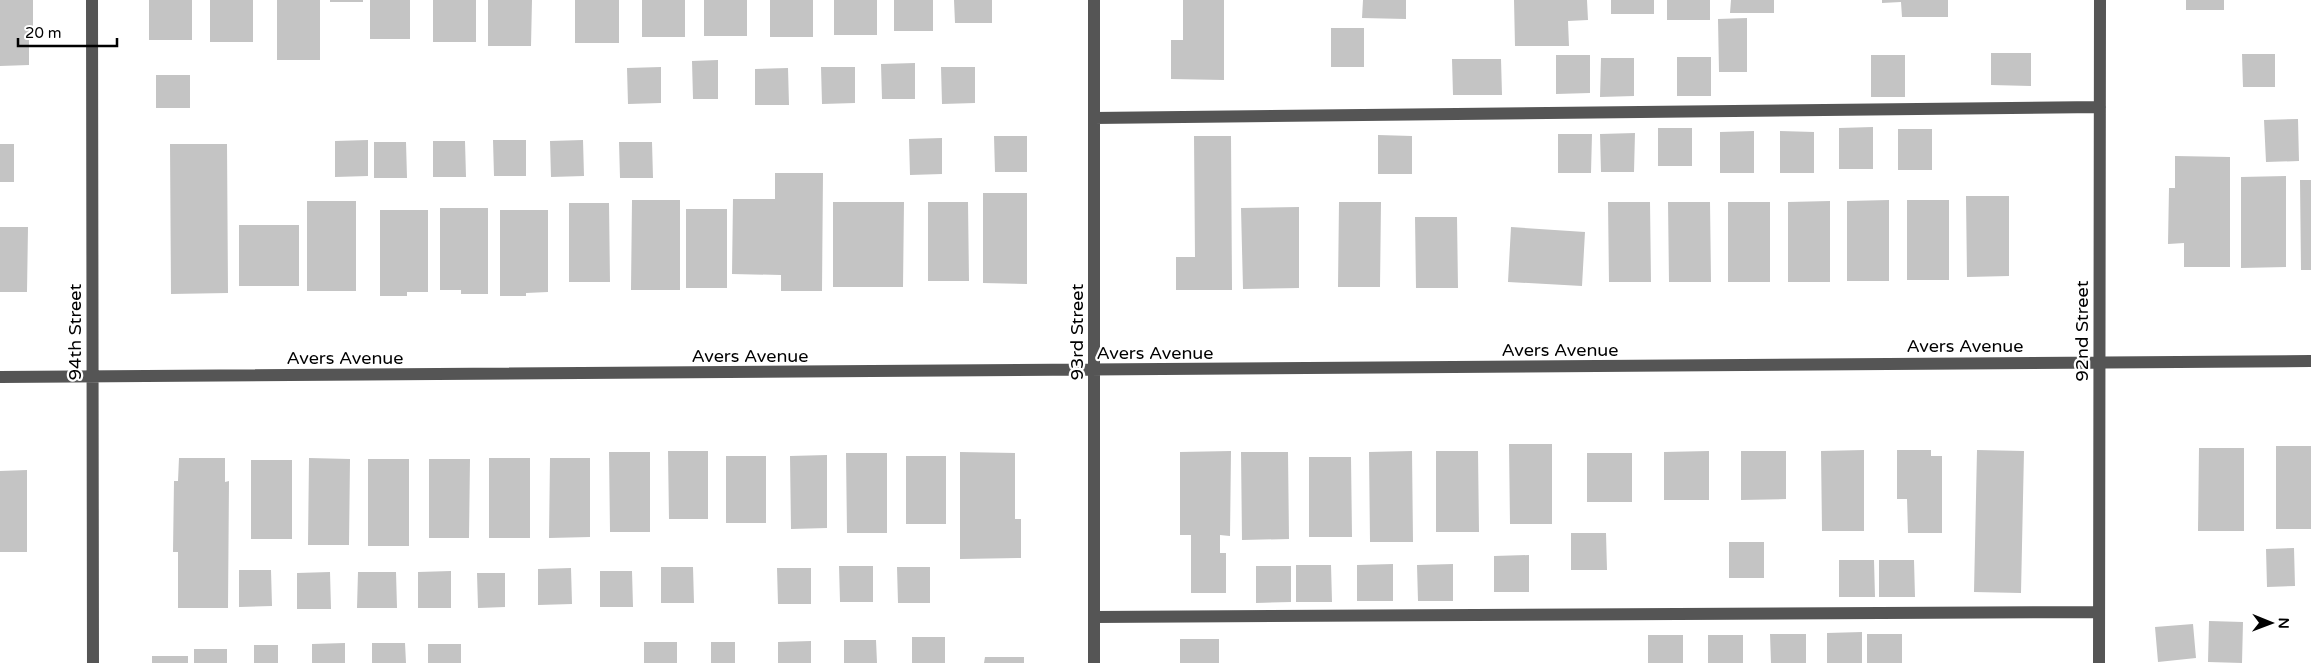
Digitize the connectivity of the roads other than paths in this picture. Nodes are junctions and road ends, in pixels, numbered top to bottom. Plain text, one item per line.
1 (92, 0) edge
2 (1094, 0) edge
3 (2100, 0) edge
4 (2100, 107) junction
5 (1094, 118) junction
6 (2311, 361) edge
7 (2099, 363) junction
8 (1094, 371) junction
9 (0, 377) edge
10 (92, 377) junction
11 (2099, 612) junction
12 (1094, 617) junction
13 (93, 663) edge
14 (1094, 663) edge
15 (2099, 663) edge

1 - 10 street, 94th Street
2 - 5 street, 93rd Street
3 - 4 street, 92nd Street
4 - 5 street
4 - 7 street, 92nd Street
5 - 8 street, 93rd Street
6 - 7 street, Avers Avenue
7 - 8 street, Avers Avenue
7 - 11 street, 92nd Street
8 - 10 street, Avers Avenue
8 - 12 street, 93rd Street
9 - 10 street, Avers Avenue
10 - 13 street, 94th Street
11 - 12 street
11 - 15 street, 92nd Street
12 - 14 street, 93rd Street

